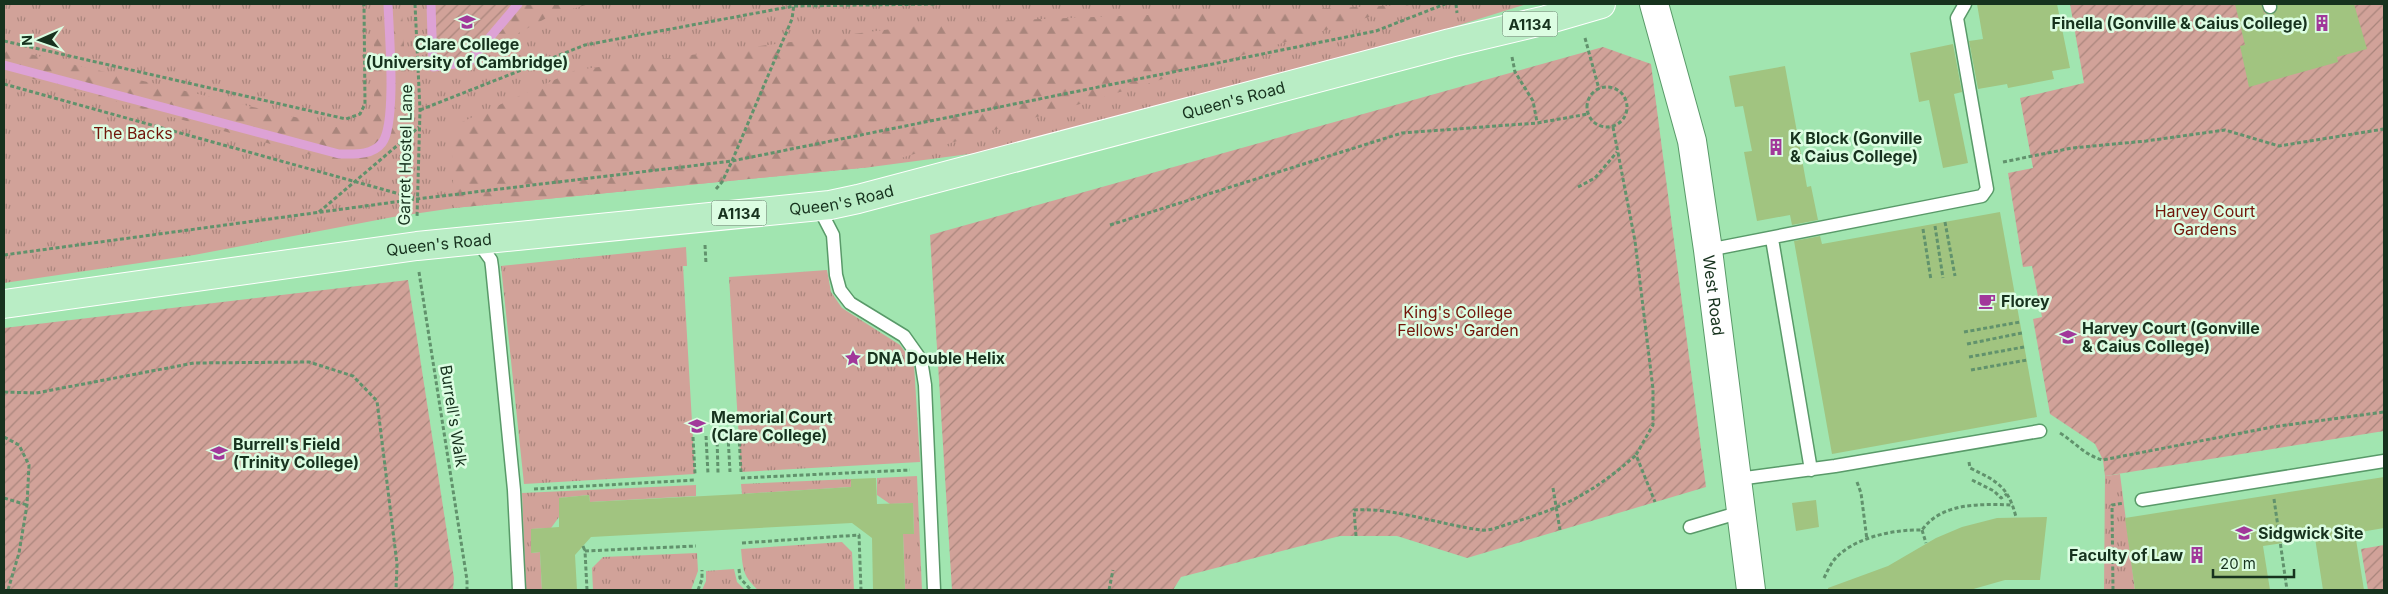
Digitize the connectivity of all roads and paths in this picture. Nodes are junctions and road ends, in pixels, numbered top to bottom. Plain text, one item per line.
1 (364, 4) edge
2 (415, 4) edge
3 (936, 4) edge
4 (1445, 4) edge
5 (1601, 4) edge
6 (1654, 4) edge
7 (1965, 4) edge
8 (794, 5) edge
9 (1584, 32) dead end
10 (4, 41) edge
11 (1515, 72) dead end
12 (4, 84) edge
13 (1599, 89) junction
14 (420, 110) junction
15 (1588, 114) junction
16 (1537, 123) junction
17 (420, 127) junction
18 (1613, 127) junction
19 (2384, 130) edge
20 (1617, 151) junction
21 (732, 161) junction
22 (1983, 166) junction
23 (355, 181) junction
24 (1578, 187) dead end
25 (417, 199) junction
26 (818, 206) junction
27 (318, 212) junction
28 (689, 218) junction
29 (1945, 222) dead end
30 (1934, 223) dead end
31 (1110, 225) dead end
32 (1922, 226) dead end
33 (476, 239) junction
34 (1772, 239) junction
35 (417, 246) junction
36 (1708, 250) junction
37 (4, 255) edge
38 (1955, 276) dead end
39 (1942, 278) dead end
40 (1931, 280) dead end
41 (4, 304) edge
42 (2020, 322) dead end
43 (1964, 332) dead end
44 (2022, 333) dead end
45 (1967, 344) dead end
46 (2024, 347) dead end
47 (1969, 357) dead end
48 (2027, 360) dead end
49 (1971, 370) dead end
50 (4, 392) edge
51 (2384, 412) edge
52 (2040, 431) joint
53 (706, 436) dead end
54 (717, 436) dead end
55 (728, 436) dead end
56 (739, 436) dead end
57 (4, 437) edge
58 (693, 437) dead end
59 (1966, 444) junction
60 (1636, 455) junction
61 (2384, 460) edge
62 (1849, 464) junction
63 (928, 469) junction
64 (1811, 470) junction
65 (730, 472) dead end
66 (741, 472) dead end
67 (718, 473) dead end
68 (695, 474) dead end
69 (708, 474) dead end
70 (741, 478) dead end
71 (1738, 478) junction
72 (2271, 479) junction
73 (696, 480) dead end
74 (1972, 480) dead end
75 (1553, 488) dead end
76 (514, 490) junction
77 (2007, 494) junction
78 (4, 498) edge
79 (2142, 500) dead end
80 (1655, 502) dead end
81 (27, 505) junction
82 (2112, 505) dead end
83 (2013, 506) junction
84 (1555, 509) junction
85 (1742, 512) junction
86 (2016, 517) dead end
87 (1690, 526) dead end
88 (1560, 530) dead end
89 (1922, 530) junction
90 (1356, 536) dead end
91 (1867, 540) junction
92 (742, 543) dead end
93 (1926, 543) dead end
94 (582, 546) dead end
95 (696, 546) dead end
96 (585, 551) junction
97 (739, 569) dead end
98 (702, 570) dead end
99 (1114, 570) dead end
100 (1824, 578) dead end
101 (8, 590) edge
102 (396, 590) edge
103 (467, 590) edge
104 (519, 590) edge
105 (587, 590) edge
106 (698, 590) edge
107 (751, 590) edge
108 (861, 590) edge
109 (934, 590) edge
110 (1109, 590) edge
111 (1750, 590) edge
112 (2113, 590) edge
113 (2287, 590) edge

1 - 10 path
2 - 14 path, Garret Hostel Lane
3 - 8 path
4 - 21 path
5 - 26 main road, Queen's Road / A1134
6 - 36 street, West Road
7 - 22 lane
8 - 14 path
8 - 21 path
9 - 13 path
11 - 16 path
12 - 23 path
13 - 15 path
13 - 18 path
14 - 17 path, Garret Hostel Lane
15 - 16 path
15 - 18 path
16 - 31 path
17 - 23 path
17 - 25 path, Garret Hostel Lane
18 - 20 path
19 - 22 path
20 - 24 path
20 - 60 path
21 - 25 path
21 - 28 path
22 - 34 lane
23 - 25 path
23 - 27 path
25 - 27 path
25 - 35 path, Garret Hostel Lane
26 - 28 main road, Queen's Road / A1134
26 - 63 lane
27 - 37 path
28 - 33 main road, Queen's Road / A1134
29 - 38 path
30 - 39 path
32 - 40 path
33 - 35 main road, Queen's Road / A1134
33 - 76 lane
34 - 36 lane
34 - 64 lane
35 - 41 main road, Queen's Road / A1134
35 - 103 path, Burrell's Walk
36 - 71 street, West Road
42 - 43 path
44 - 45 path
46 - 47 path
48 - 49 path
50 - 102 path
51 - 52 path
52 - 59 lane
53 - 69 path
54 - 67 path
55 - 65 path
56 - 66 path
57 - 81 path
58 - 68 path
59 - 62 lane
59 - 77 path
60 - 80 path
60 - 84 path
61 - 72 lane
62 - 64 lane
62 - 91 path
63 - 70 path
63 - 109 lane
64 - 71 lane
71 - 85 street, West Road
72 - 79 lane
72 - 113 path
73 - 76 path
74 - 77 path
75 - 84 path
76 - 104 lane
77 - 83 path
78 - 81 path
81 - 101 path
82 - 112 path
83 - 86 path
83 - 89 path
84 - 88 path
84 - 90 path
85 - 87 lane
85 - 111 street, West Road
89 - 91 path
89 - 93 path
91 - 100 path
92 - 108 path
94 - 96 path
95 - 96 path
96 - 105 path
97 - 107 path
98 - 106 path
99 - 110 path

